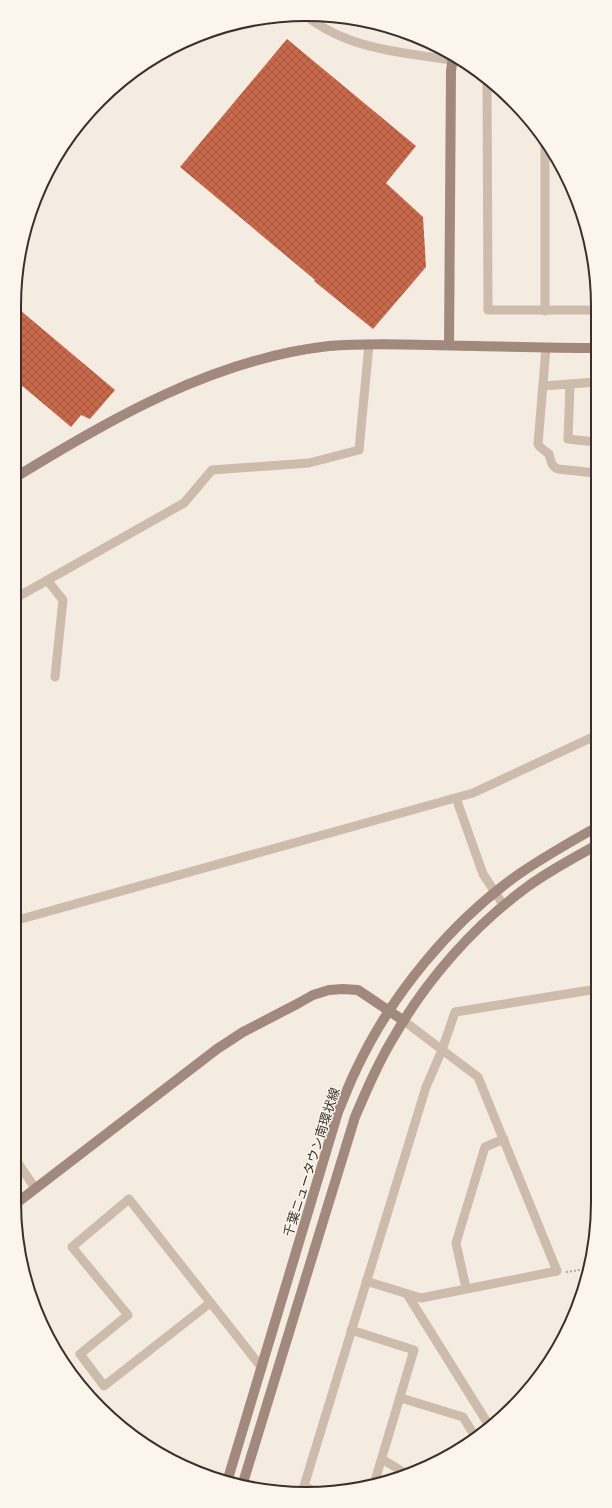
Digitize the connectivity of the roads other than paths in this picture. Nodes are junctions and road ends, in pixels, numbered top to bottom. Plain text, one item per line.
1 (315, 21) edge
2 (444, 57) edge
3 (452, 62) edge
4 (487, 86) edge
5 (545, 151) edge
6 (591, 310) edge
7 (545, 311) junction
8 (369, 344) junction
9 (449, 345) junction
10 (546, 348) junction
11 (591, 348) edge
12 (591, 382) edge
13 (570, 384) junction
14 (543, 386) junction
15 (591, 441) edge
16 (591, 473) edge
17 (21, 474) edge
18 (47, 580) junction
19 (21, 595) edge
20 (55, 678) dead end
21 (591, 738) edge
22 (456, 798) junction
23 (591, 830) edge
24 (591, 848) edge
25 (494, 893) junction
26 (504, 906) junction
27 (21, 918) edge
28 (591, 990) edge
29 (390, 1011) junction
30 (404, 1021) junction
31 (442, 1050) junction
32 (504, 1139) junction
33 (21, 1167) edge
34 (35, 1188) junction
35 (21, 1199) edge
36 (366, 1281) junction
37 (466, 1288) junction
38 (407, 1294) junction
39 (210, 1303) junction
40 (351, 1330) junction
41 (262, 1368) junction
42 (401, 1398) junction
43 (487, 1422) edge
44 (473, 1433) edge
45 (382, 1459) junction
46 (402, 1470) edge
47 (229, 1476) edge
48 (376, 1478) edge
49 (244, 1480) edge
50 (306, 1487) edge

1 - 2 street
3 - 9 main road
4 - 7 street
5 - 7 street
6 - 7 street
8 - 9 main road
8 - 17 main road
8 - 18 street
9 - 10 main road
10 - 11 main road
10 - 14 street
12 - 13 street
13 - 14 street
13 - 15 street
14 - 16 street
18 - 19 street
18 - 20 street
21 - 22 street
22 - 25 street
22 - 27 street
23 - 25 main road, 千葉ニュータウン南環状線
24 - 26 main road
25 - 26 street
25 - 29 main road, 千葉ニュータウン南環状線
26 - 30 main road
28 - 31 street
29 - 30 main road
29 - 34 main road
29 - 41 main road, 千葉ニュータウン南環状線
30 - 31 street
30 - 49 main road
31 - 32 street
31 - 36 street
32 - 37 street
32 - 37 street
33 - 34 street
34 - 35 main road
36 - 38 street
36 - 40 street
37 - 38 street
38 - 43 street
39 - 39 street
39 - 41 street
40 - 42 street
40 - 50 street
41 - 47 main road, 千葉ニュータウン南環状線
42 - 44 street
42 - 45 street
45 - 46 street
45 - 48 street

